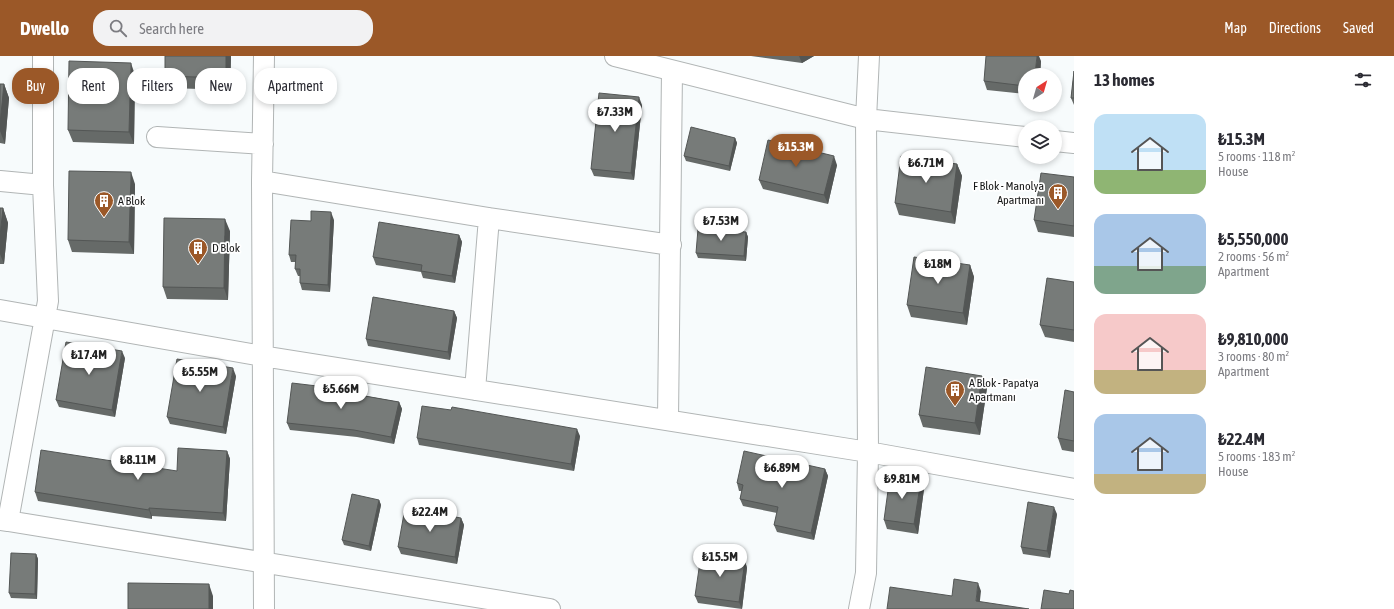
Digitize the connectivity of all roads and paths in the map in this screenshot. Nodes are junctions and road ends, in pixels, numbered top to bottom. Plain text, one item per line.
1 (43, 56) edge
2 (264, 56) edge
3 (615, 56) edge
4 (869, 56) edge
5 (672, 71) junction
6 (866, 119) junction
7 (1018, 136) edge
8 (157, 137) dead end
9 (1062, 142) edge
10 (1074, 143) edge
11 (263, 144) junction
12 (0, 181) edge
13 (262, 181) junction
14 (43, 184) junction
15 (489, 218) junction
16 (671, 245) junction
17 (0, 310) edge
18 (44, 319) junction
19 (262, 356) junction
20 (474, 390) junction
21 (668, 419) junction
22 (868, 452) junction
23 (1074, 489) edge
24 (4, 521) edge
25 (264, 562) junction
26 (264, 609) edge
27 (550, 609) edge
28 (859, 609) edge

1 - 14 street
2 - 11 street
3 - 5 street
4 - 6 street
5 - 6 street
5 - 16 street
6 - 7 street
6 - 22 street
8 - 11 street
9 - 10 street
11 - 13 street
12 - 14 street
13 - 15 street
13 - 19 street
14 - 18 street
15 - 16 street
15 - 20 street
16 - 21 street
17 - 18 street
18 - 19 street
18 - 24 street
19 - 20 street
19 - 25 street
20 - 21 street
21 - 22 street
22 - 23 street
22 - 28 street
24 - 25 street
25 - 26 street
25 - 27 street

